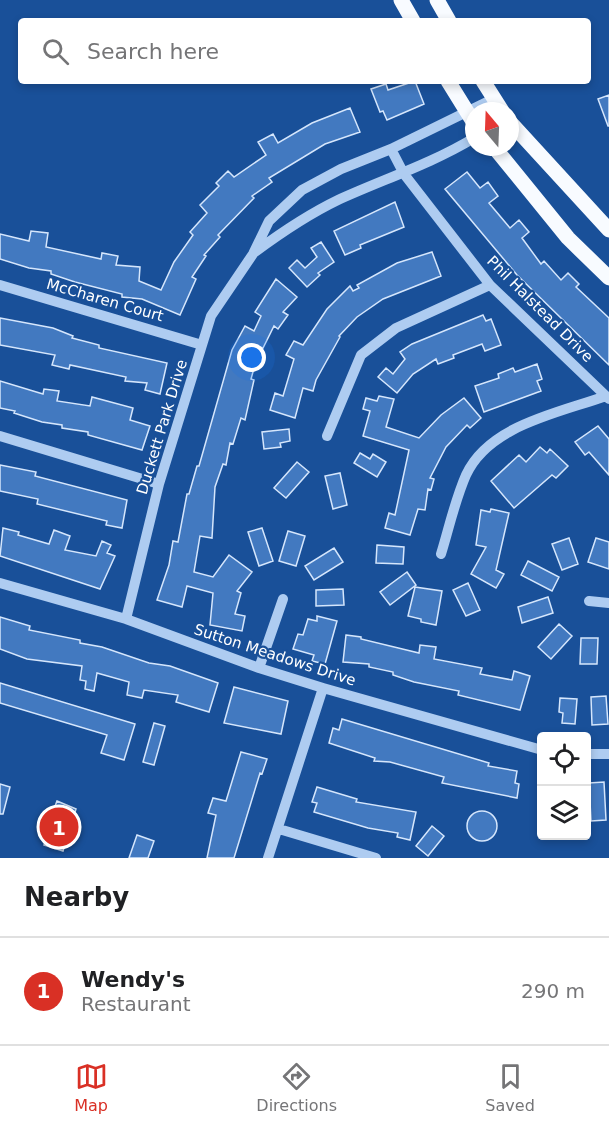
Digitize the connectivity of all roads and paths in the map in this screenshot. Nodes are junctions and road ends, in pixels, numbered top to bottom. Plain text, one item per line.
1 (402, 0) edge
2 (437, 0) edge
3 (411, 18) edge
4 (447, 18) edge
5 (450, 84) edge
6 (485, 84) edge
7 (495, 102) edge
8 (465, 109) edge
9 (465, 119) edge
10 (519, 132) edge
11 (465, 143) edge
12 (391, 149) junction
13 (501, 156) edge
14 (404, 174) junction
15 (609, 230) edge
16 (253, 254) junction
17 (609, 278) edge
18 (0, 285) edge
19 (490, 285) junction
20 (202, 345) junction
21 (608, 398) edge
22 (0, 436) edge
23 (327, 436) dead end
24 (159, 484) junction
25 (441, 554) dead end
26 (0, 583) edge
27 (284, 599) dead end
28 (590, 601) dead end
29 (609, 603) edge
30 (126, 619) junction
31 (259, 668) junction
32 (323, 688) junction
33 (537, 749) edge
34 (591, 754) edge
35 (609, 754) edge
36 (279, 829) junction
37 (268, 858) edge
38 (376, 858) edge

1 - 3 main road
2 - 4 main road
5 - 8 main road
6 - 7 main road
9 - 12 street, Duckett Park Drive
10 - 15 main road
11 - 14 street, Duckett Park Drive
12 - 14 street, Phil Halstead Drive
12 - 16 street, Duckett Park Drive
13 - 17 main road
14 - 16 street, Duckett Park Drive
14 - 19 street, Phil Halstead Drive
16 - 20 street, Duckett Park Drive
18 - 20 street, McCharen Court
19 - 21 street, Phil Halstead Drive
19 - 23 street
20 - 24 street, Duckett Park Drive
21 - 25 street
22 - 24 street
24 - 30 street, Duckett Park Drive
26 - 30 street, Sutton Meadows Drive
27 - 31 street
28 - 29 street
30 - 31 street, Sutton Meadows Drive
31 - 32 street, Sutton Meadows Drive
32 - 33 street, Sutton Meadows Drive
32 - 36 street
34 - 35 street
36 - 37 street
36 - 38 street

